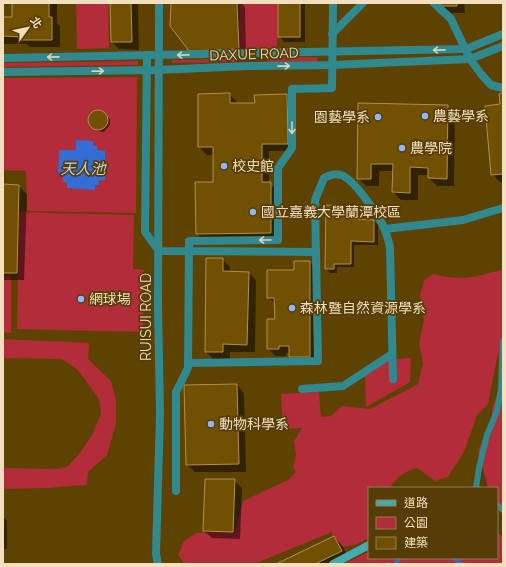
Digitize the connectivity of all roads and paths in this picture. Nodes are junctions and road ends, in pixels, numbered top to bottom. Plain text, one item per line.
1 (159, 3) edge
2 (333, 3) edge
3 (363, 3) edge
4 (434, 3) edge
5 (332, 34) junction
6 (503, 34) edge
7 (503, 46) edge
8 (466, 49) junction
9 (332, 52) junction
10 (147, 55) junction
11 (158, 55) junction
12 (3, 58) edge
13 (470, 58) junction
14 (332, 65) junction
15 (147, 70) junction
16 (158, 70) junction
17 (3, 72) edge
18 (503, 88) edge
19 (503, 208) edge
20 (385, 229) junction
21 (158, 252) junction
22 (189, 252) junction
23 (316, 252) junction
24 (503, 341) edge
25 (392, 354) junction
26 (188, 363) junction
27 (392, 379) dead end
28 (302, 389) dead end
29 (476, 487) edge
30 (176, 491) dead end
31 (368, 546) edge
32 (158, 564) edge
33 (333, 564) edge

1 - 11 street, RUISUI ROAD
2 - 5 street
3 - 5 street
4 - 8 street
5 - 9 street
6 - 8 street
7 - 13 street, DAXUE ROAD
8 -> 9 street
8 - 13 street
9 -> 11 street
9 - 14 street
10 - 11 street
10 -> 12 street
10 - 15 street
11 - 16 street, RUISUI ROAD
13 - 14 street, DAXUE ROAD
13 - 18 street
16 -> 14 street, DAXUE ROAD
14 -> 22 street
15 - 16 street, DAXUE ROAD
17 -> 15 street, DAXUE ROAD
15 - 21 street
16 - 21 street, RUISUI ROAD
19 - 20 street
20 - 23 street
20 - 25 street
21 - 22 street
21 - 32 street, RUISUI ROAD
22 - 23 street
22 - 26 street
23 - 26 street
24 - 29 lane
25 - 27 street
25 - 28 street
26 - 30 street
31 - 33 street

